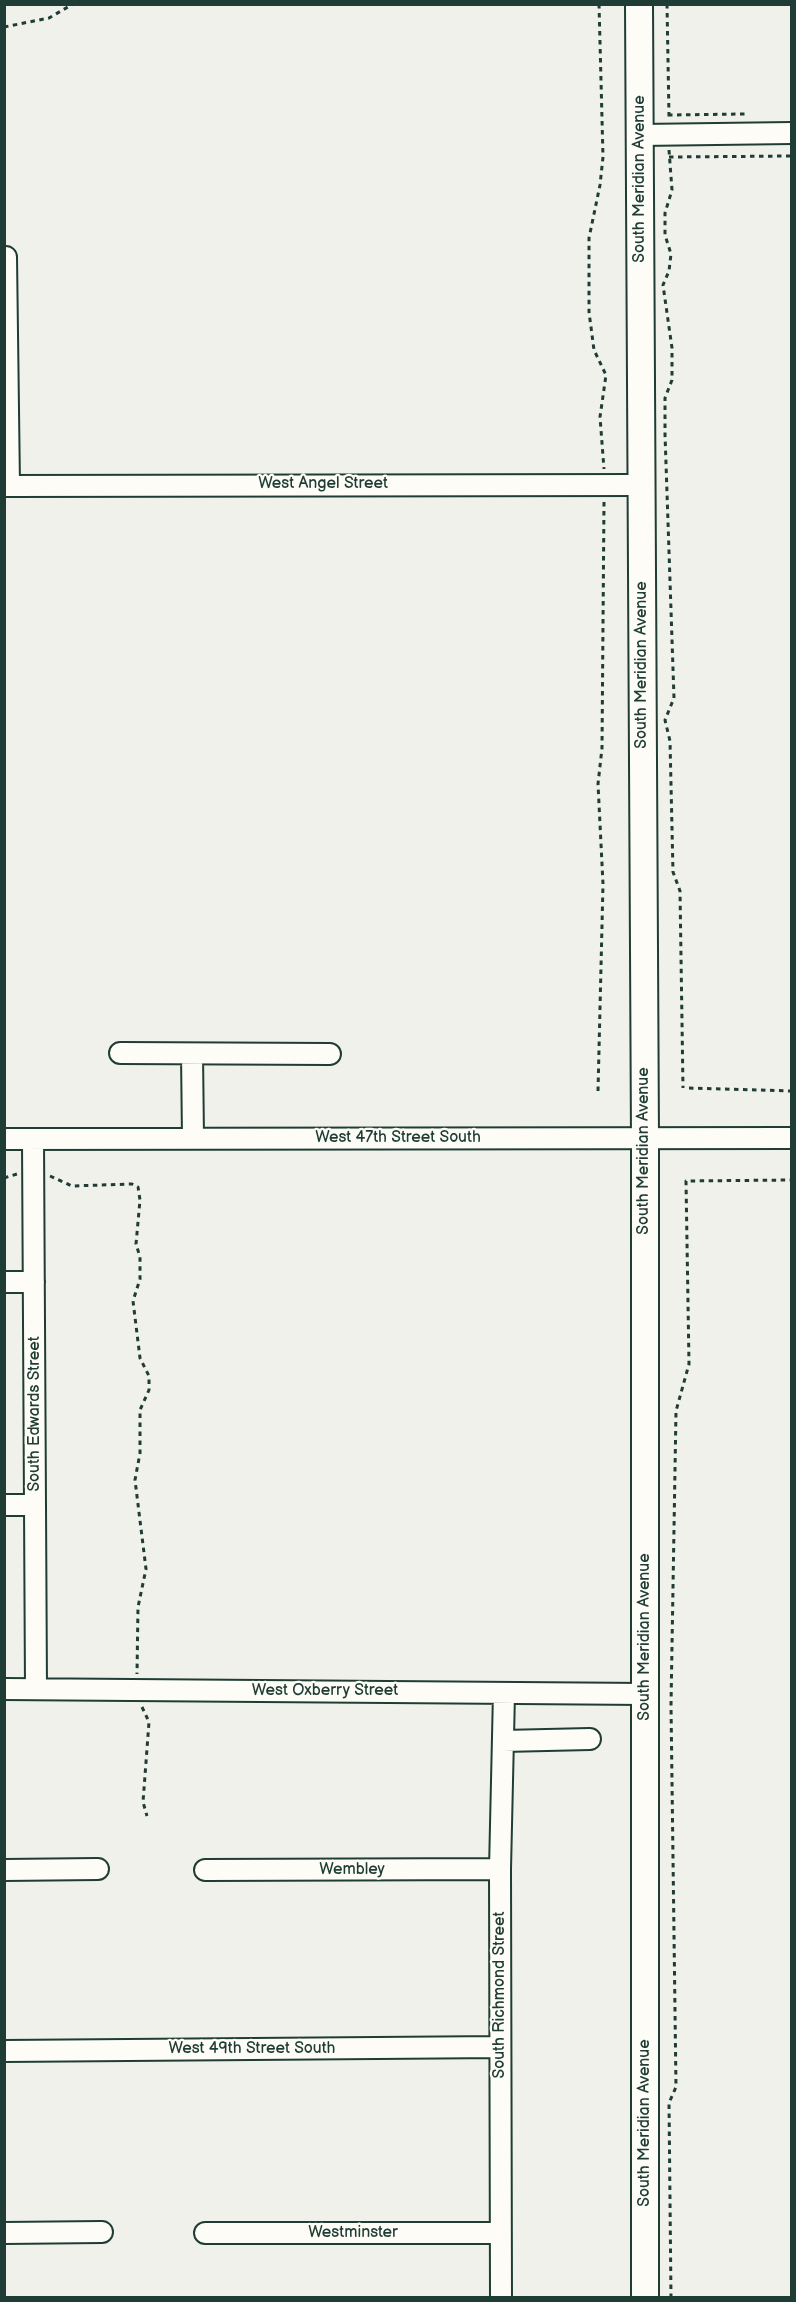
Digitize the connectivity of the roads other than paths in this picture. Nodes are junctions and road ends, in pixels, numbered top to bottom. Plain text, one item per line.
1 (639, 4) edge
2 (792, 134) edge
3 (640, 135) junction
4 (6, 257) edge
5 (642, 485) junction
6 (7, 486) edge
7 (120, 1053) dead end
8 (192, 1054) junction
9 (330, 1054) dead end
10 (193, 1138) junction
11 (792, 1138) edge
12 (4, 1139) edge
13 (645, 1139) junction
14 (33, 1140) junction
15 (4, 1282) edge
16 (34, 1282) junction
17 (4, 1505) edge
18 (35, 1505) junction
19 (4, 1689) edge
20 (36, 1689) junction
21 (504, 1693) junction
22 (645, 1694) junction
23 (590, 1740) dead end
24 (503, 1741) junction
25 (98, 1869) dead end
26 (500, 1869) junction
27 (4, 1870) edge
28 (205, 1870) dead end
29 (500, 2047) junction
30 (4, 2051) edge
31 (102, 2232) dead end
32 (4, 2233) edge
33 (205, 2233) dead end
34 (500, 2233) junction
35 (501, 2298) edge
36 (645, 2298) edge

1 - 3 main road, South Meridian Avenue
2 - 3 street
3 - 5 main road, South Meridian Avenue
4 - 6 street
5 - 6 street, West Angel Street
5 - 13 main road, South Meridian Avenue
7 - 8 street
8 - 9 street
8 - 10 street
10 - 13 street, West 47th Street South
10 - 14 street, West 47th Street South
11 - 13 street, West 47th Street South
12 - 14 street, West 47th Street South
13 - 22 main road, South Meridian Avenue
14 - 16 street, South Edwards Street
15 - 16 street
16 - 18 street, South Edwards Street
17 - 18 street
18 - 20 street, South Edwards Street
19 - 20 street, West Oxberry Street
20 - 21 street, West Oxberry Street
21 - 22 street, West Oxberry Street
21 - 24 street, South Richmond Street
22 - 36 main road, South Meridian Avenue
23 - 24 street
24 - 26 street, South Richmond Street
25 - 27 street
26 - 28 street, Wembley
26 - 29 street, South Richmond Street
29 - 30 street, West 49th Street South
29 - 34 street, South Richmond Street
31 - 32 street
33 - 34 street, Westminster
34 - 35 street, South Richmond Street

